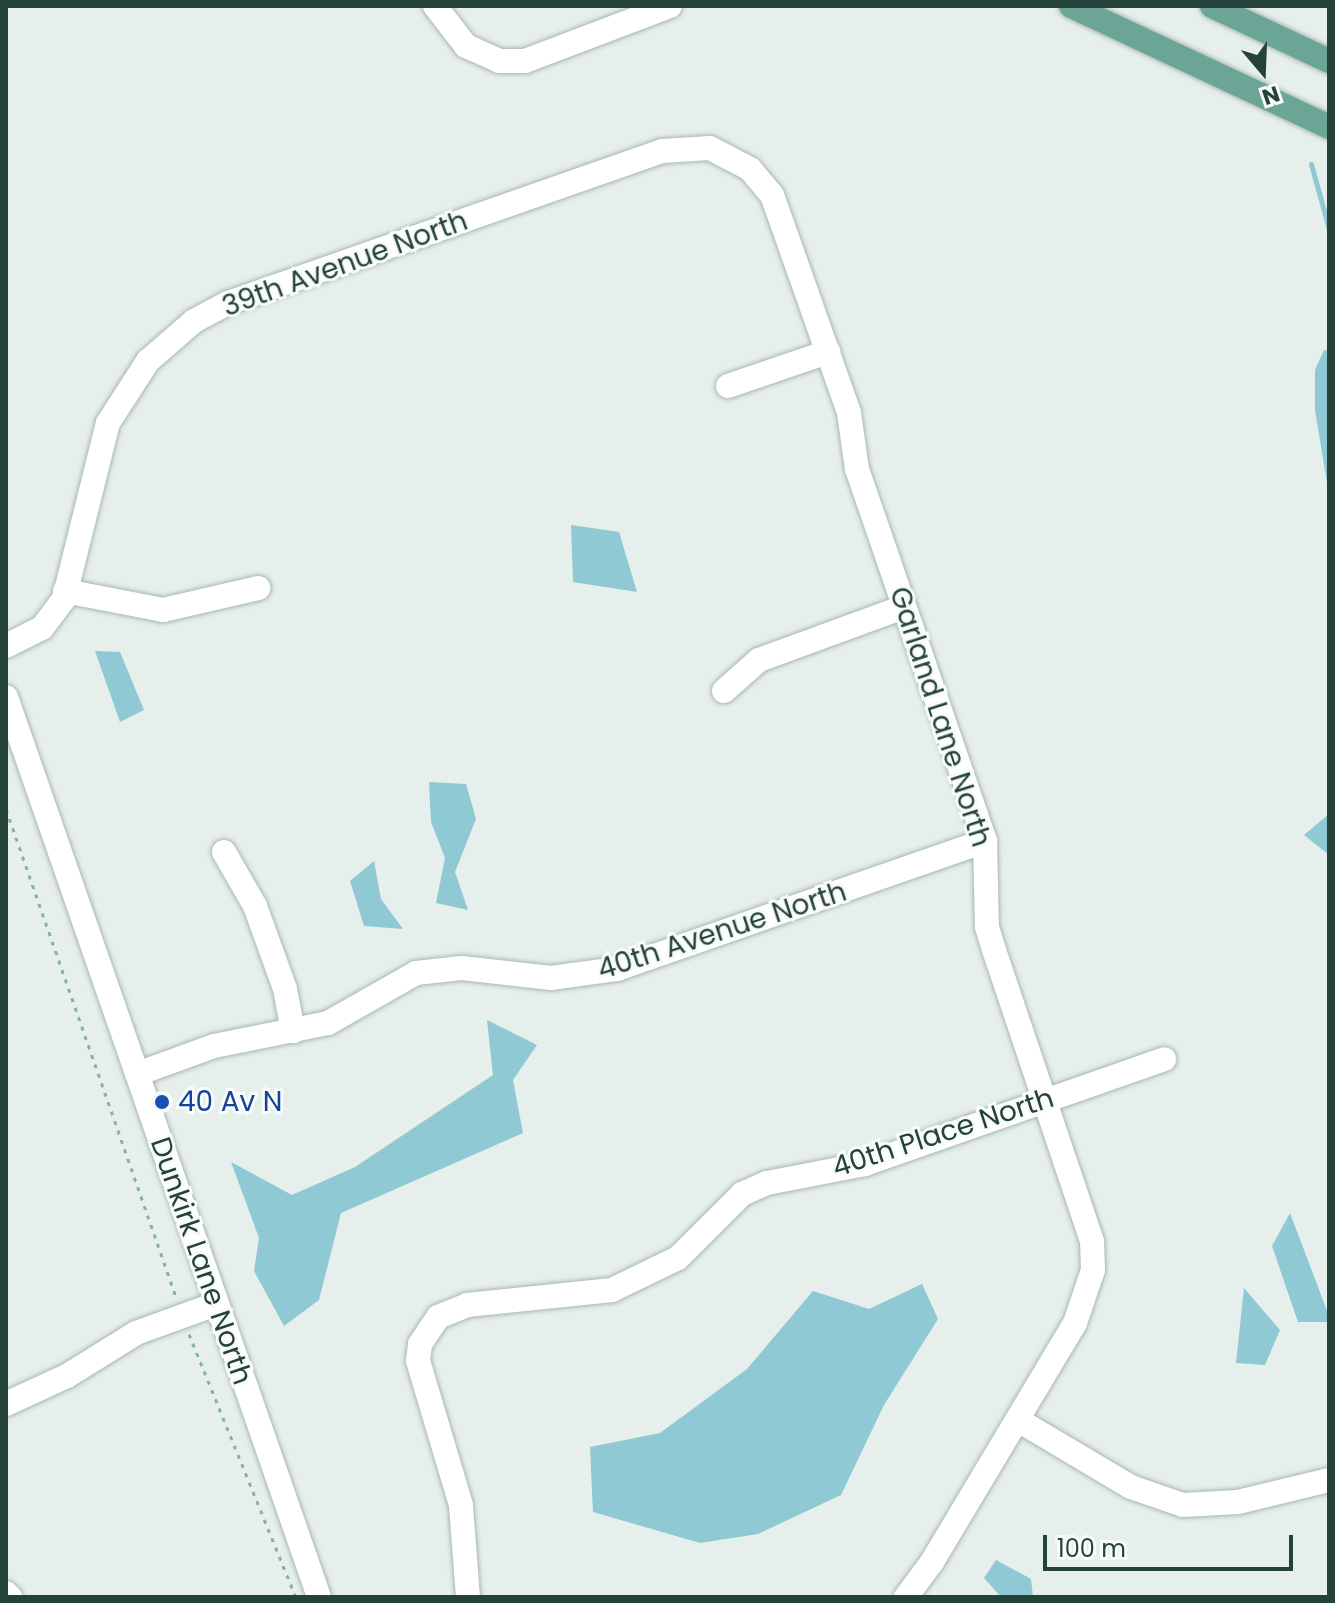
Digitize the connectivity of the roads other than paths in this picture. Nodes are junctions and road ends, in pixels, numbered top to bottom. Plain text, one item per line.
1 (435, 6) edge
2 (670, 6) edge
3 (1071, 6) edge
4 (1212, 6) edge
5 (1329, 61) edge
6 (1329, 127) edge
7 (735, 158) joint
8 (828, 352) junction
9 (728, 386) dead end
10 (258, 588) dead end
11 (65, 591) junction
12 (904, 607) junction
13 (6, 646) edge
14 (724, 691) dead end
15 (6, 697) edge
16 (985, 841) junction
17 (224, 852) dead end
18 (293, 1031) junction
19 (1164, 1059) dead end
20 (137, 1074) junction
21 (1046, 1100) junction
22 (216, 1304) junction
23 (6, 1404) edge
24 (1018, 1420) junction
25 (1329, 1480) edge
26 (319, 1597) edge
27 (468, 1597) edge
28 (906, 1597) edge

1 - 2 street
3 - 6 main road
4 - 5 main road
7 - 8 street, Garland Lane North
7 - 11 street, 39th Avenue North
8 - 9 street
8 - 12 street, Garland Lane North
10 - 11 street
11 - 13 street, 39th Avenue North
12 - 14 street
12 - 16 street, Garland Lane North
15 - 20 street, Dunkirk Lane North
16 - 18 street, 40th Avenue North
16 - 21 street, Garland Lane North
17 - 18 street
18 - 20 street, 40th Avenue North
19 - 21 street, 40th Place North
20 - 22 street, Dunkirk Lane North
21 - 24 street, Garland Lane North
21 - 27 street, 40th Place North
22 - 23 street
22 - 26 street, Dunkirk Lane North
24 - 25 street
24 - 28 street, Garland Lane North

